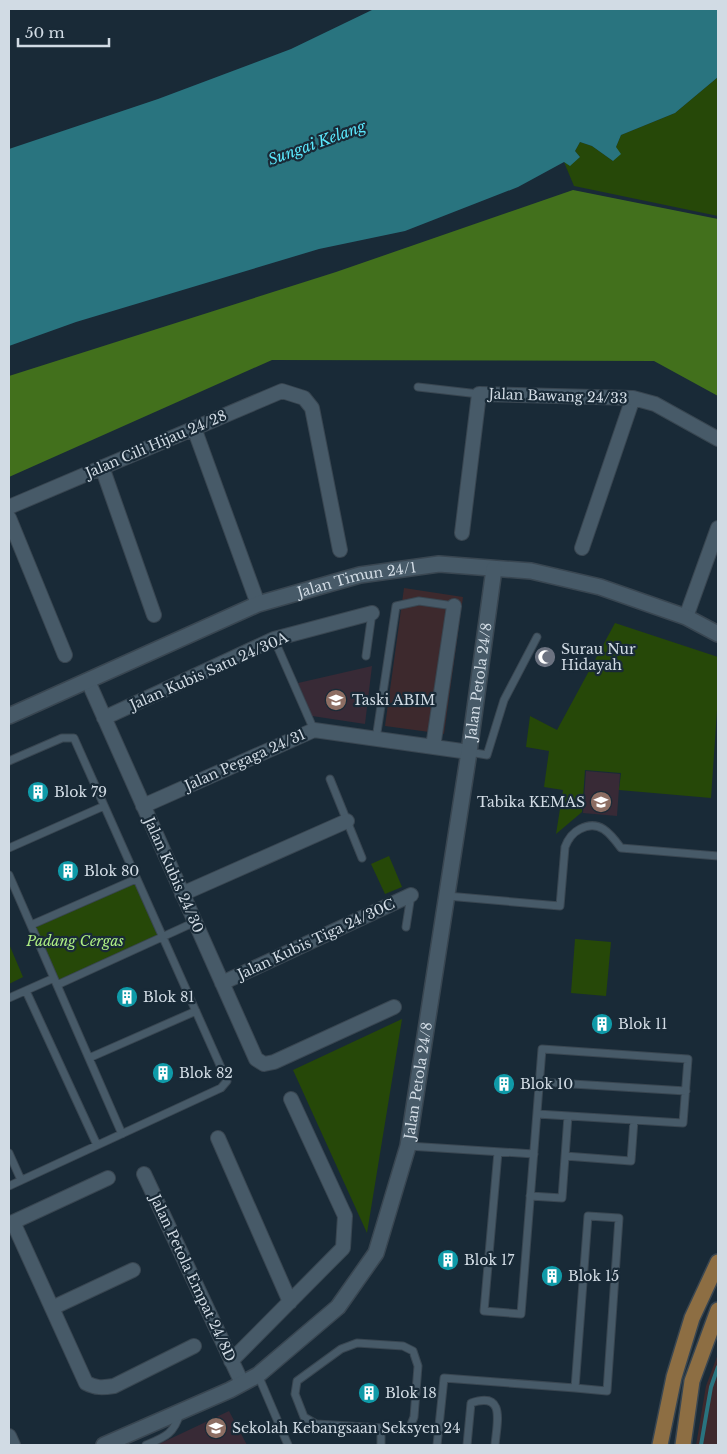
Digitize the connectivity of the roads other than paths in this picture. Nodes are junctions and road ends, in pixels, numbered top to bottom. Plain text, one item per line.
1 (418, 387) dead end
2 (479, 394) junction
3 (633, 398) junction
4 (194, 428) junction
5 (718, 440) edge
6 (102, 467) junction
7 (9, 507) edge
8 (9, 518) edge
9 (718, 528) edge
10 (462, 533) dead end
11 (582, 548) dead end
12 (340, 550) dead end
13 (494, 569) junction
14 (258, 604) junction
15 (454, 606) joint
16 (372, 613) joint
17 (154, 615) dead end
18 (686, 617) junction
19 (718, 634) edge
20 (537, 636) dead end
21 (274, 639) junction
22 (65, 655) dead end
23 (366, 656) dead end
24 (88, 681) junction
25 (9, 716) edge
26 (104, 718) junction
27 (314, 730) junction
28 (376, 739) junction
29 (433, 747) junction
30 (469, 752) junction
31 (9, 761) edge
32 (330, 779) dead end
33 (104, 806) junction
34 (144, 806) junction
35 (347, 821) junction
36 (9, 848) edge
37 (718, 856) edge
38 (362, 858) dead end
39 (9, 875) edge
40 (136, 879) junction
41 (182, 894) junction
42 (411, 895) joint
43 (447, 896) junction
44 (195, 922) junction
45 (31, 926) junction
46 (406, 927) dead end
47 (162, 937) junction
48 (54, 978) junction
49 (222, 983) junction
50 (57, 985) junction
51 (26, 991) junction
52 (9, 998) edge
53 (394, 1007) dead end
54 (196, 1011) junction
55 (89, 1058) junction
56 (540, 1082) junction
57 (686, 1091) junction
58 (291, 1099) dead end
59 (537, 1114) junction
60 (568, 1116) junction
61 (634, 1120) junction
62 (122, 1134) junction
63 (218, 1138) dead end
64 (97, 1145) junction
65 (408, 1146) junction
66 (498, 1152) junction
67 (9, 1153) edge
68 (534, 1154) junction
69 (565, 1156) junction
70 (144, 1174) dead end
71 (108, 1178) dead end
72 (21, 1180) junction
73 (9, 1186) edge
74 (530, 1196) junction
75 (11, 1223) edge
76 (718, 1262) edge
77 (133, 1270) dead end
78 (290, 1302) junction
79 (52, 1308) junction
80 (718, 1310) edge
81 (194, 1346) dead end
82 (231, 1361) junction
83 (258, 1374) junction
84 (242, 1383) junction
85 (575, 1388) junction
86 (180, 1412) junction
87 (381, 1429) junction
88 (9, 1436) edge
89 (113, 1443) edge
90 (13, 1445) edge
91 (146, 1445) edge
92 (288, 1445) edge
93 (381, 1445) edge
94 (437, 1445) edge
95 (467, 1445) edge
96 (495, 1445) edge
97 (660, 1445) edge
98 (683, 1445) edge

1 - 2 lane
2 - 3 street, Jalan Bawang 24/33
2 - 10 street
3 - 5 street, Jalan Bawang 24/33
3 - 11 street
4 - 6 street, Jalan Cili Hijau 24/28
4 - 12 street, Jalan Cili Hijau 24/28
4 - 14 street
6 - 7 street, Jalan Cili Hijau 24/28
6 - 17 street
8 - 22 street
9 - 18 street
13 - 14 street, Jalan Timun 24/1
13 - 18 street, Jalan Timun 24/1
13 - 30 street, Jalan Petola 24/8
14 - 24 street, Jalan Timun 24/1
15 - 28 lane
15 - 29 street
16 - 21 street, Jalan Kubis Satu 24/30A
16 - 23 lane
18 - 19 street, Jalan Timun 24/1
20 - 30 lane
21 - 26 street, Jalan Kubis Satu 24/30A
21 - 27 lane
24 - 25 street, Jalan Timun 24/1
24 - 26 street, Jalan Kubis 24/30
26 - 34 street, Jalan Kubis 24/30
27 - 28 street, Jalan Pegaga 24/31
27 - 34 street, Jalan Pegaga 24/31
28 - 29 street, Jalan Pegaga 24/31
29 - 30 street, Jalan Pegaga 24/31
30 - 43 street, Jalan Petola 24/8
31 - 33 lane
32 - 35 lane
33 - 36 lane
33 - 40 lane
34 - 41 street, Jalan Kubis 24/30
35 - 38 lane
35 - 41 street
37 - 43 lane
39 - 45 lane
40 - 45 lane
40 - 47 lane
41 - 44 street, Jalan Kubis 24/30
42 - 46 lane
42 - 49 street, Jalan Kubis Tiga 24/30C
43 - 65 street, Jalan Petola 24/8
44 - 47 lane
44 - 49 street, Jalan Kubis 24/30
45 - 48 lane
47 - 50 lane
47 - 54 lane
48 - 50 lane
48 - 51 lane
49 - 53 street, Jalan Kubis 24/30
50 - 55 lane
51 - 52 lane
51 - 64 lane
54 - 55 lane
54 - 62 lane
55 - 62 lane
56 - 57 lane
56 - 57 lane
56 - 59 lane
57 - 61 lane
58 - 78 street
59 - 60 lane
59 - 68 lane
60 - 61 lane
60 - 69 lane
61 - 69 lane
62 - 64 lane
63 - 78 street
64 - 72 lane
65 - 66 lane
65 - 83 street, Jalan Petola 24/8
66 - 68 lane
66 - 74 lane
67 - 72 lane
68 - 74 lane
69 - 74 lane
70 - 82 street, Jalan Petola Empat 24/8D
71 - 75 street
72 - 73 lane
75 - 79 street
76 - 97 main road
77 - 79 street
78 - 82 street
79 - 81 street
80 - 98 main road
82 - 84 street, Jalan Petola Empat 24/8D
83 - 84 street, Jalan Petola 24/8
83 - 92 lane
84 - 86 street, Jalan Petola 24/8
85 - 85 lane
85 - 94 lane
86 - 89 street, Jalan Petola 24/8
86 - 91 lane
87 - 87 lane
87 - 93 lane
88 - 90 street
95 - 96 lane

